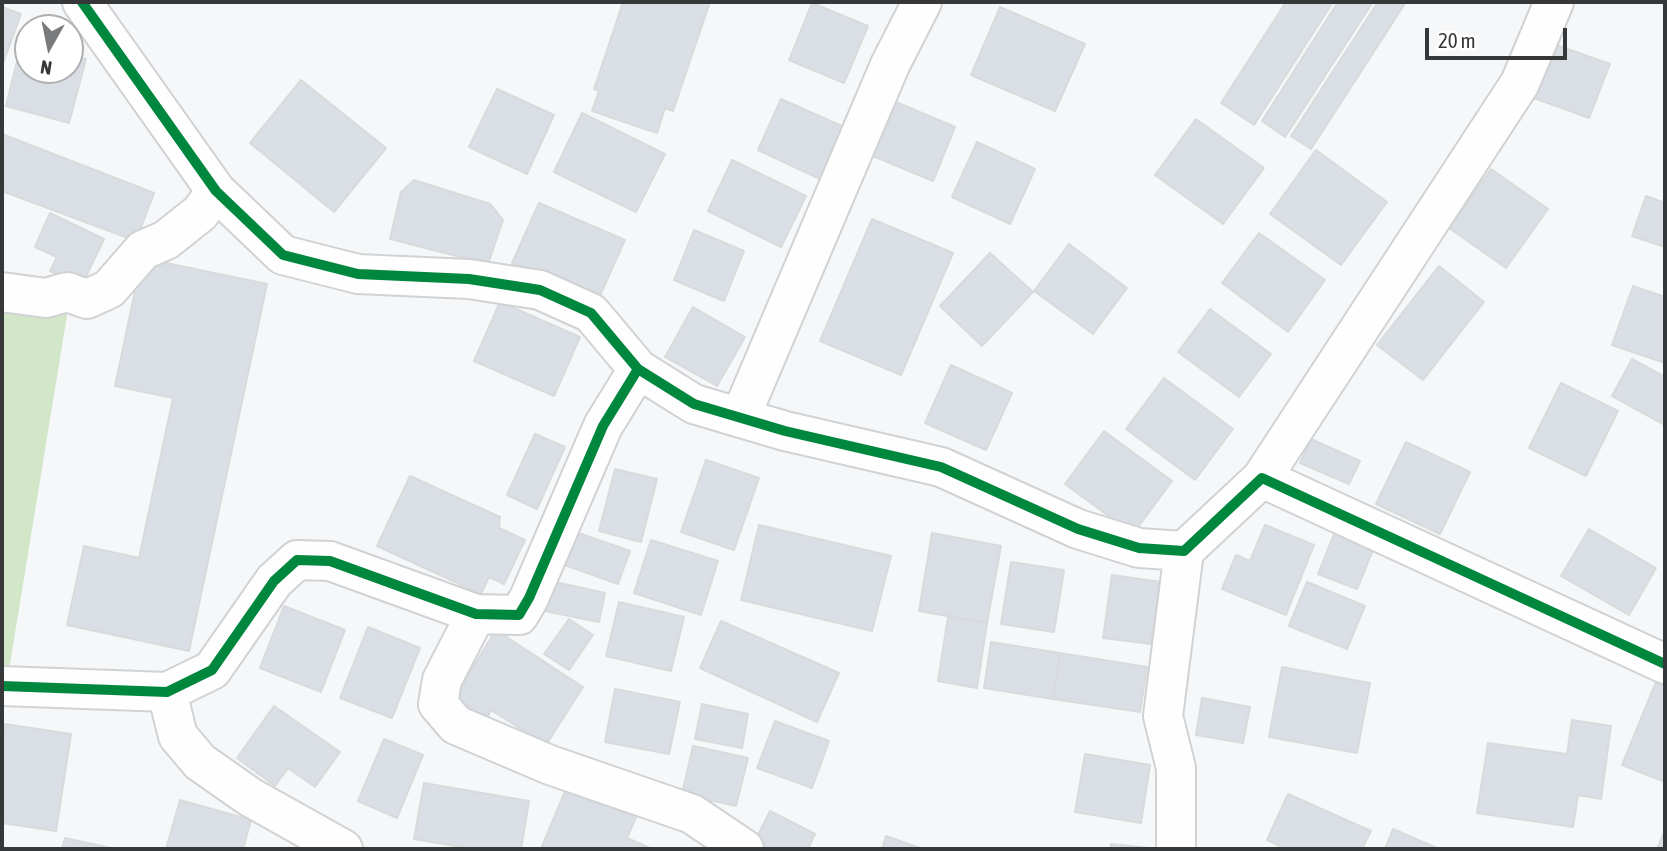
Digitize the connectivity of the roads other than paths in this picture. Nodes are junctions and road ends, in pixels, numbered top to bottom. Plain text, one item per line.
1 (82, 2) edge
2 (922, 2) edge
3 (1555, 2) edge
4 (216, 191) junction
5 (2, 292) edge
6 (638, 369) junction
7 (740, 418) junction
8 (1262, 478) junction
9 (1184, 551) junction
10 (476, 614) junction
11 (1665, 664) edge
12 (2, 686) edge
13 (167, 692) junction
14 (343, 849) edge
15 (744, 849) edge
16 (1176, 849) edge

1 - 4 street
2 - 7 street
3 - 8 street
4 - 5 street
4 - 6 street
6 - 7 street
6 - 10 street
7 - 9 street
8 - 9 street
8 - 11 street
9 - 16 street
10 - 13 street
10 - 15 street
12 - 13 street
13 - 14 street

